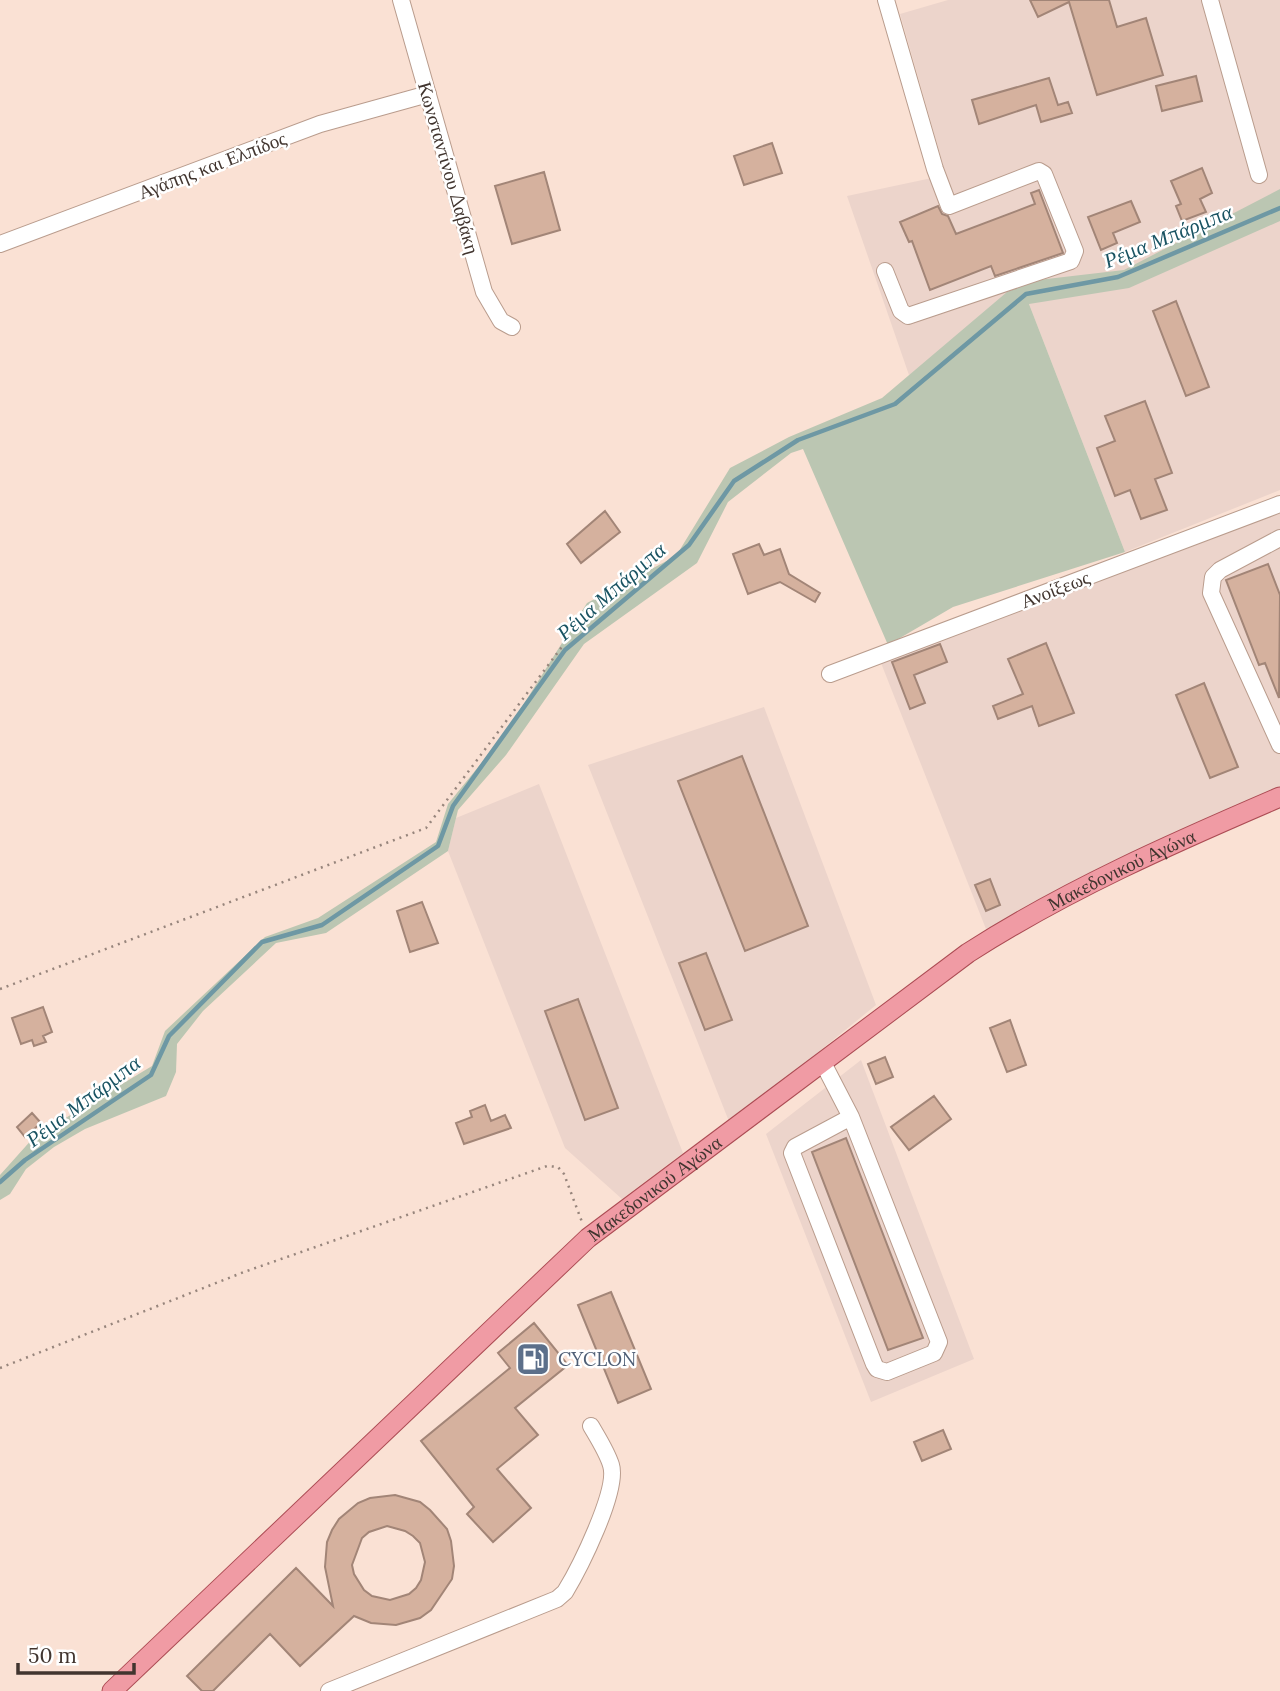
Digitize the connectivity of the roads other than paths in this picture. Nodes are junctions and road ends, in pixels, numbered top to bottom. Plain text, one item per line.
1 (401, 0) edge
2 (886, 0) edge
3 (1210, 0) edge
4 (428, 94) junction
5 (1259, 175) dead end
6 (0, 244) edge
7 (885, 271) dead end
8 (512, 327) dead end
9 (1280, 504) edge
10 (1280, 538) edge
11 (830, 674) dead end
12 (1280, 745) edge
13 (1280, 797) edge
14 (823, 1063) junction
15 (851, 1117) junction
16 (591, 1426) dead end
17 (112, 1691) edge
18 (329, 1691) edge

1 - 4 street, Κωνσταντίνου Δαβάκη
2 - 7 street
3 - 5 street
4 - 6 street, Αγάπης και Ελπίδος
4 - 8 street, Κωνσταντίνου Δαβάκη
9 - 11 street, Ανοίξεως
10 - 12 street
13 - 14 main road, Μακεδονικού Αγώνα
14 - 15 street
14 - 17 main road, Μακεδονικού Αγώνα
15 - 15 street
16 - 18 street

